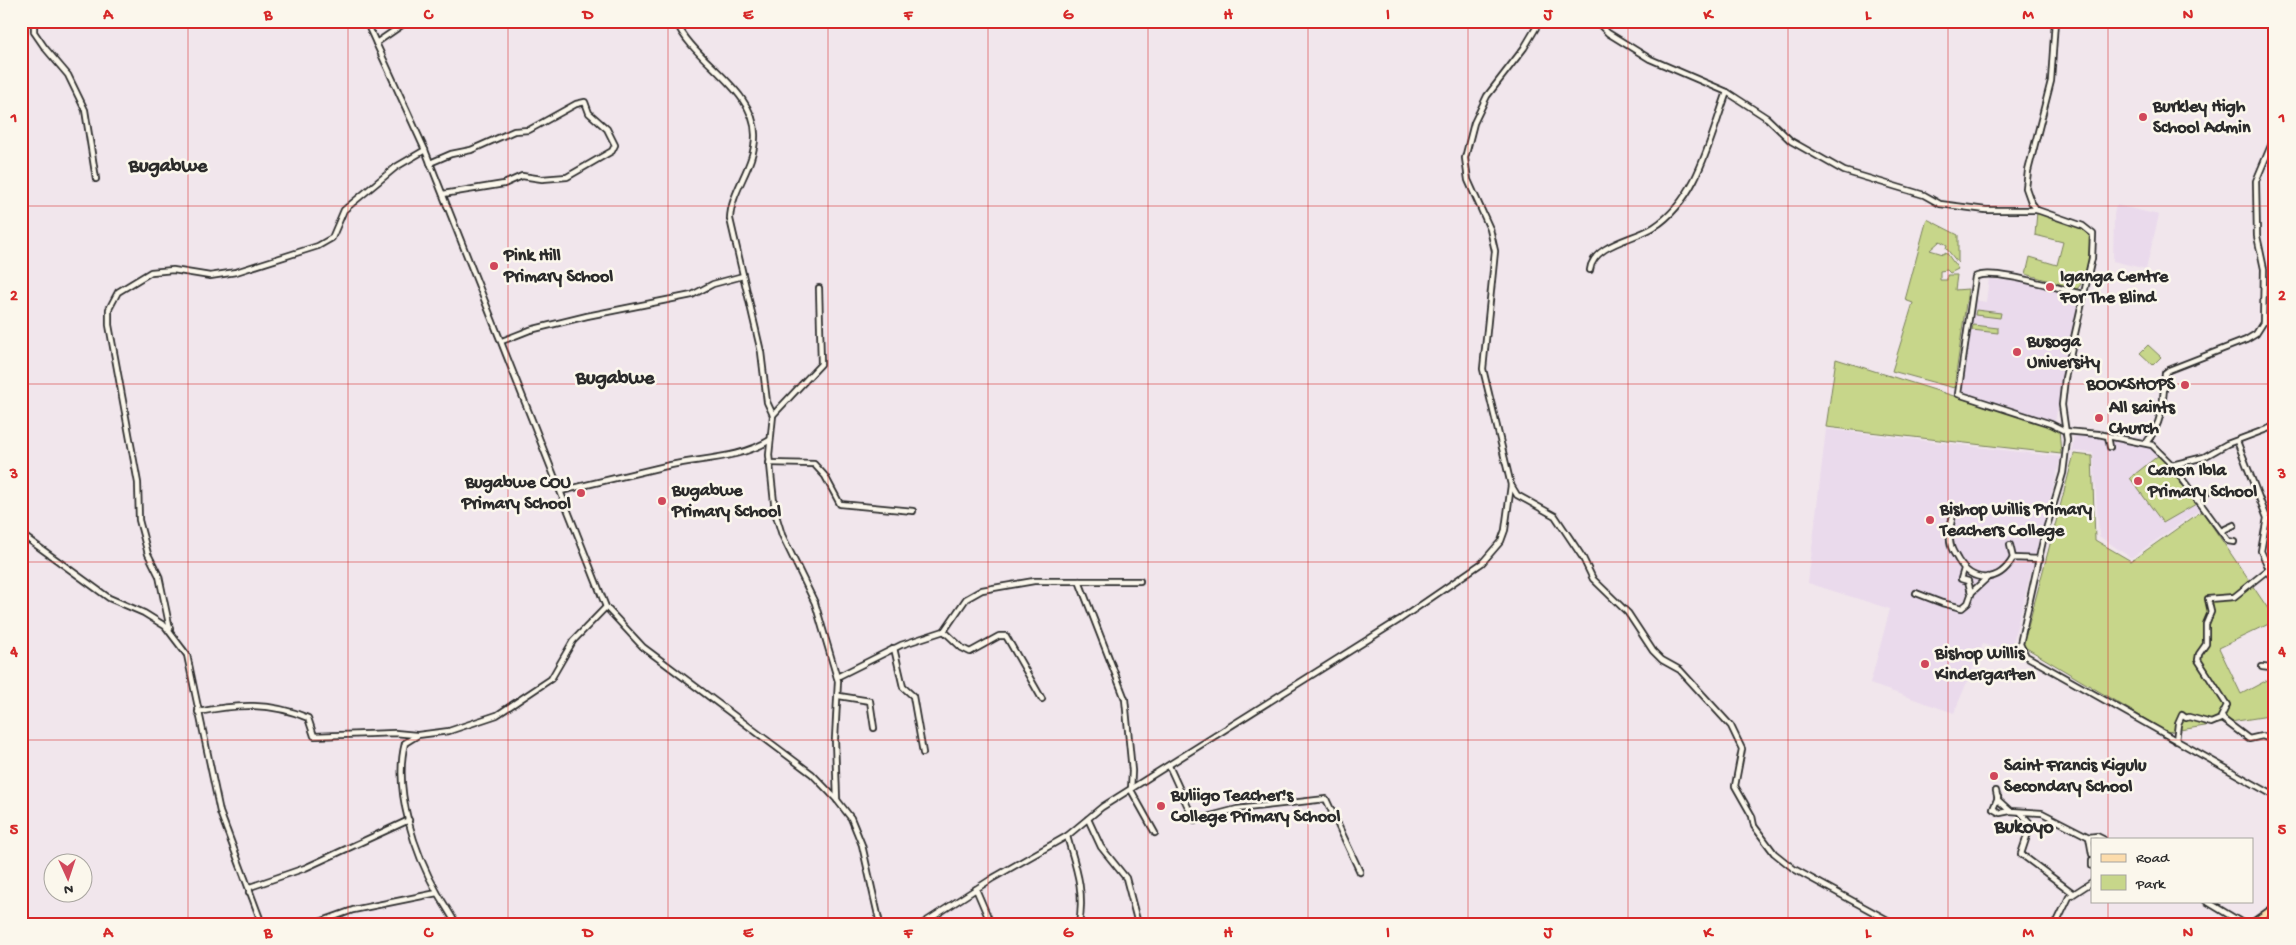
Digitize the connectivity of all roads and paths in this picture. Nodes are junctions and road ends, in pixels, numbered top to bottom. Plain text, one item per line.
1 (34, 21) edge
2 (366, 21) edge
3 (408, 21) edge
4 (676, 21) edge
5 (1540, 21) edge
6 (1596, 21) edge
7 (2055, 21) edge
8 (376, 44) junction
9 (1727, 92) junction
10 (2275, 136) edge
11 (425, 150) junction
12 (430, 163) junction
13 (96, 178) dead end
14 (443, 194) junction
15 (2037, 210) junction
16 (1590, 270) dead end
17 (742, 276) junction
18 (819, 288) dead end
19 (2083, 294) junction
20 (502, 341) junction
21 (773, 416) junction
22 (2275, 426) edge
23 (2065, 431) junction
24 (2108, 436) junction
25 (770, 440) junction
26 (2237, 441) junction
27 (2146, 443) junction
28 (2110, 447) dead end
29 (769, 463) junction
30 (2172, 465) junction
31 (1511, 484) junction
32 (561, 491) junction
33 (2208, 491) dead end
34 (2196, 500) junction
35 (913, 511) dead end
36 (1954, 512) dead end
37 (2234, 524) dead end
38 (2221, 531) junction
39 (21, 534) edge
40 (2234, 542) dead end
41 (2010, 545) dead end
42 (2013, 558) junction
43 (2040, 559) junction
44 (1964, 569) junction
45 (2267, 572) junction
46 (1988, 577) junction
47 (2275, 578) edge
48 (1079, 581) junction
49 (1140, 581) dead end
50 (1916, 593) dead end
51 (1971, 593) junction
52 (606, 607) junction
53 (170, 630) junction
54 (944, 631) junction
55 (894, 648) junction
56 (2262, 667) dead end
57 (2275, 676) edge
58 (837, 677) junction
59 (839, 696) junction
60 (1042, 699) dead end
61 (198, 712) junction
62 (2223, 718) junction
63 (874, 728) dead end
64 (418, 735) junction
65 (2275, 736) edge
66 (2176, 741) junction
67 (923, 753) dead end
68 (1169, 766) junction
69 (1131, 790) junction
70 (1996, 791) dead end
71 (2275, 796) edge
72 (1998, 797) junction
73 (837, 800) junction
74 (2010, 811) junction
75 (2022, 813) junction
76 (1088, 819) junction
77 (409, 820) junction
78 (1155, 833) dead end
79 (1067, 836) junction
80 (2089, 837) junction
81 (2102, 838) edge
82 (2091, 848) edge
83 (1360, 872) dead end
84 (2091, 883) edge
85 (976, 889) junction
86 (249, 893) junction
87 (2073, 893) junction
88 (437, 894) junction
89 (2208, 902) edge
90 (2275, 907) edge
91 (21, 923) edge
92 (926, 923) edge
93 (41, 924) edge
94 (262, 924) edge
95 (314, 924) edge
96 (456, 924) edge
97 (880, 924) edge
98 (991, 924) edge
99 (1079, 924) edge
100 (1138, 924) edge
101 (1895, 924) edge
102 (2056, 924) edge
103 (2244, 924) edge
104 (2251, 924) edge

1 - 13 street
2 - 8 street
3 - 8 street
4 - 17 street
5 - 31 street
6 - 9 street
7 - 15 street
8 - 11 street
9 - 15 street
9 - 16 street
10 - 27 street
11 - 12 street
11 - 53 street
12 - 14 street
12 - 14 street
14 - 20 street
15 - 19 street
17 - 20 street
17 - 21 street
18 - 21 street
19 - 23 street
19 - 23 street
20 - 32 street
21 - 25 street
22 - 26 street
23 - 24 street
23 - 43 street
24 - 27 street
24 - 28 street
25 - 29 street
25 - 32 street
26 - 30 street
26 - 45 street
27 - 30 street
29 - 35 street
29 - 58 street
30 - 34 street
31 - 68 street
31 - 101 street
32 - 52 street
33 - 34 street
34 - 38 street
36 - 44 street
37 - 38 street
38 - 40 street
39 - 53 street
41 - 42 street
42 - 43 street
42 - 46 street
43 - 66 street
44 - 46 street
44 - 51 street
45 - 47 street
45 - 62 street
46 - 51 street
48 - 49 street
48 - 54 street
48 - 69 street
50 - 51 street
52 - 64 street
52 - 73 street
53 - 61 street
54 - 55 street
54 - 60 street
55 - 58 street
55 - 67 street
56 - 57 street
58 - 59 street
59 - 63 street
59 - 73 street
61 - 64 street
61 - 86 street
62 - 65 street
62 - 66 street
64 - 77 street
66 - 71 street
68 - 69 street
68 - 83 street
69 - 76 street
69 - 78 street
70 - 72 street
72 - 74 street
72 - 74 street
73 - 97 street
74 - 75 street
75 - 80 street
75 - 87 street
76 - 79 street
76 - 100 street
77 - 86 street
77 - 88 street
79 - 85 street
79 - 99 street
80 - 81 street
80 - 82 street
84 - 87 street
85 - 92 street
85 - 98 street
86 - 94 street
87 - 102 street
88 - 95 street
88 - 96 street
89 - 103 street
90 - 104 main road
91 - 93 street

